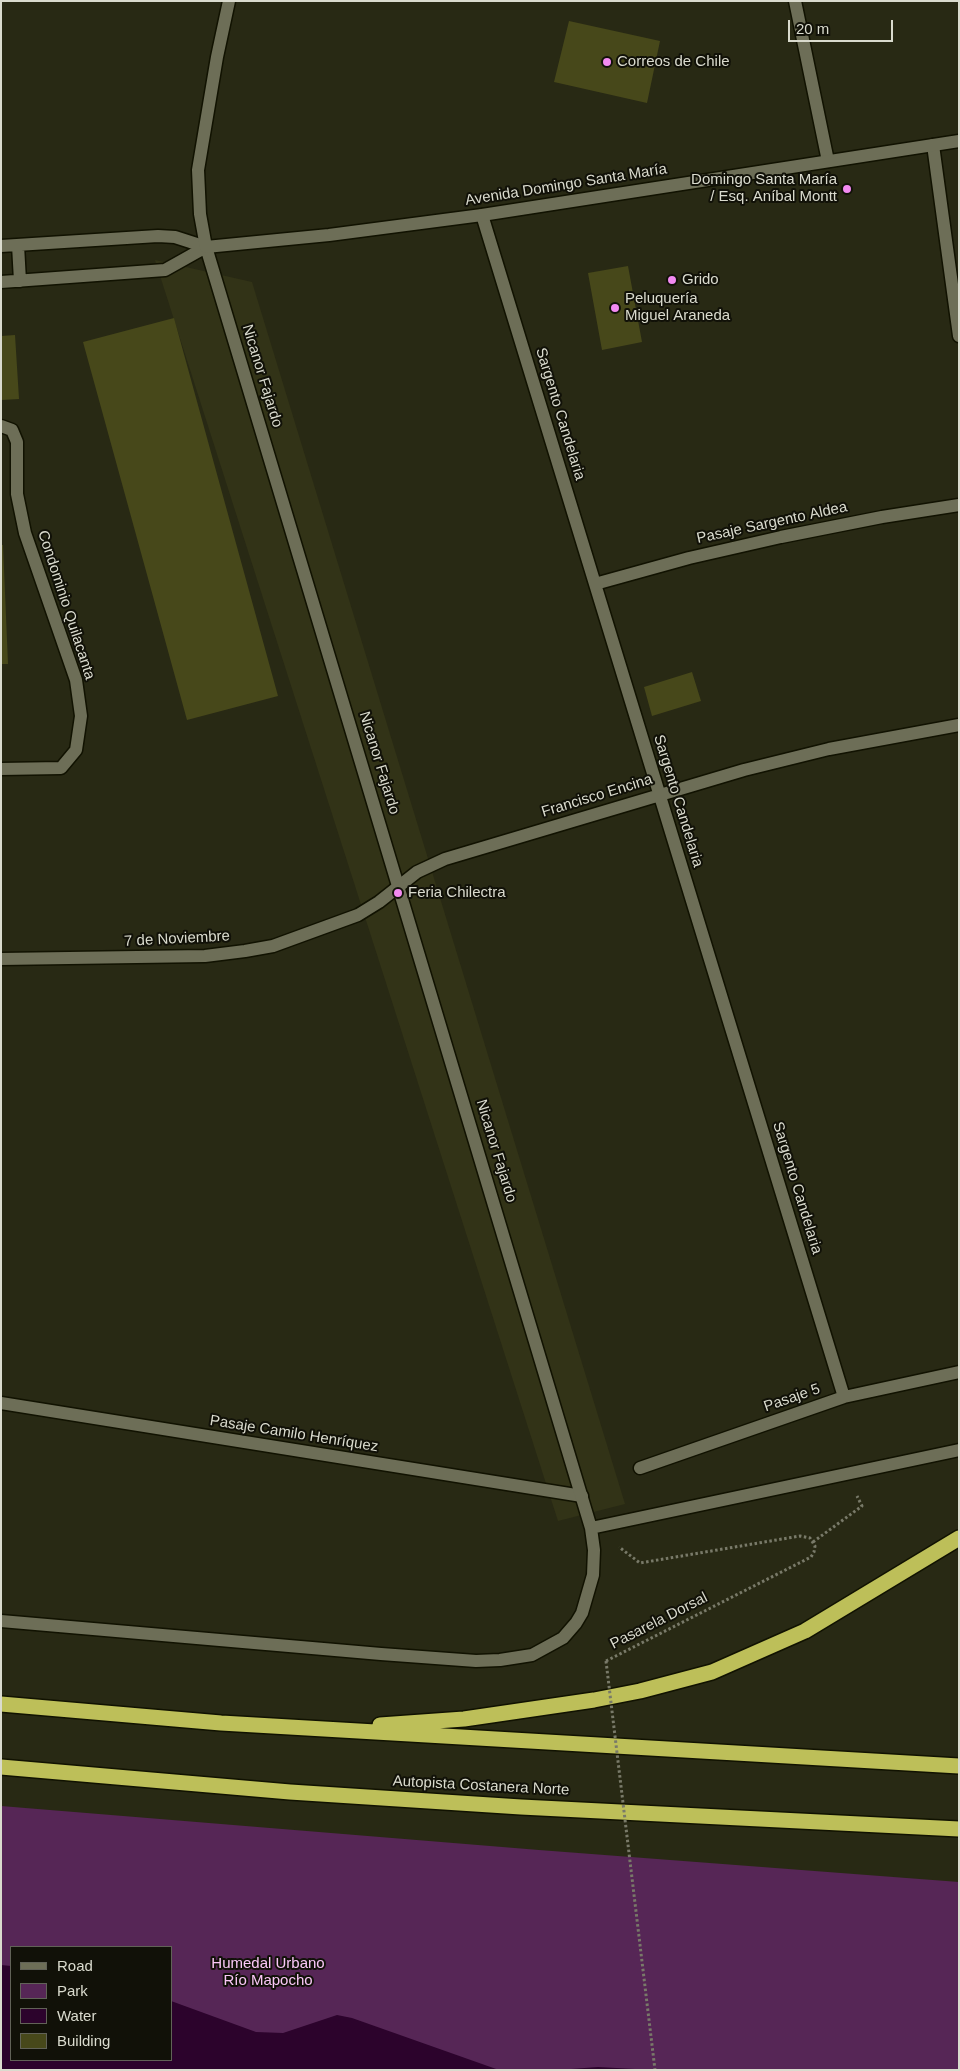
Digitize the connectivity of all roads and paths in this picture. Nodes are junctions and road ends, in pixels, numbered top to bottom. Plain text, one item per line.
1 (229, 1) edge
2 (795, 1) edge
3 (959, 141) edge
4 (933, 145) junction
5 (828, 161) junction
6 (482, 215) junction
7 (18, 245) junction
8 (1, 246) edge
9 (206, 247) junction
10 (1, 282) edge
11 (20, 282) junction
12 (959, 336) edge
13 (1, 426) edge
14 (959, 505) edge
15 (594, 584) junction
16 (959, 725) edge
17 (1, 769) edge
18 (659, 795) junction
19 (400, 887) junction
20 (1, 959) edge
21 (959, 1372) edge
22 (844, 1397) junction
23 (1, 1403) edge
24 (959, 1450) edge
25 (640, 1468) dead end
26 (582, 1496) junction
27 (862, 1506) dead end
28 (592, 1528) junction
29 (959, 1538) edge
30 (814, 1542) junction
31 (1, 1621) edge
32 (1, 1704) edge
33 (317, 1729) junction
34 (959, 1766) edge
35 (1, 1767) edge
36 (959, 1831) edge
37 (655, 2070) edge

1 - 9 street, Nicanor Fajardo
2 - 5 street
3 - 4 street, Avenida Domingo Santa María
4 - 5 street, Avenida Domingo Santa María
4 - 12 street
5 - 6 street, Avenida Domingo Santa María
6 - 9 street, Avenida Domingo Santa María
6 - 15 street, Sargento Candelaria
7 - 8 street, Avenida Domingo Santa María
7 - 9 street, Avenida Domingo Santa María
7 - 11 street
9 - 11 street, Avenida Domingo Santa María
9 - 19 street, Nicanor Fajardo
10 - 11 street, Avenida Domingo Santa María
13 - 17 street, Condominio Quilacanta
14 - 15 street, Pasaje Sargento Aldea
15 - 18 street, Sargento Candelaria
16 - 18 street, Francisco Encina
18 - 19 street, Francisco Encina
18 - 22 street, Sargento Candelaria
19 - 20 street, 7 de Noviembre
19 - 26 street, Nicanor Fajardo
21 - 22 street, Pasaje 5
22 - 25 street, Pasaje 5
23 - 26 street, Pasaje Camilo Henríquez
24 - 28 street
26 - 28 street, Nicanor Fajardo
27 - 30 path
28 - 30 path
28 - 31 street, Nicanor Fajardo
29 - 33 highway
30 - 37 path, Pasarela Dorsal, bridge
32 - 33 highway
33 - 34 highway
35 - 36 highway, Autopista Costanera Norte

